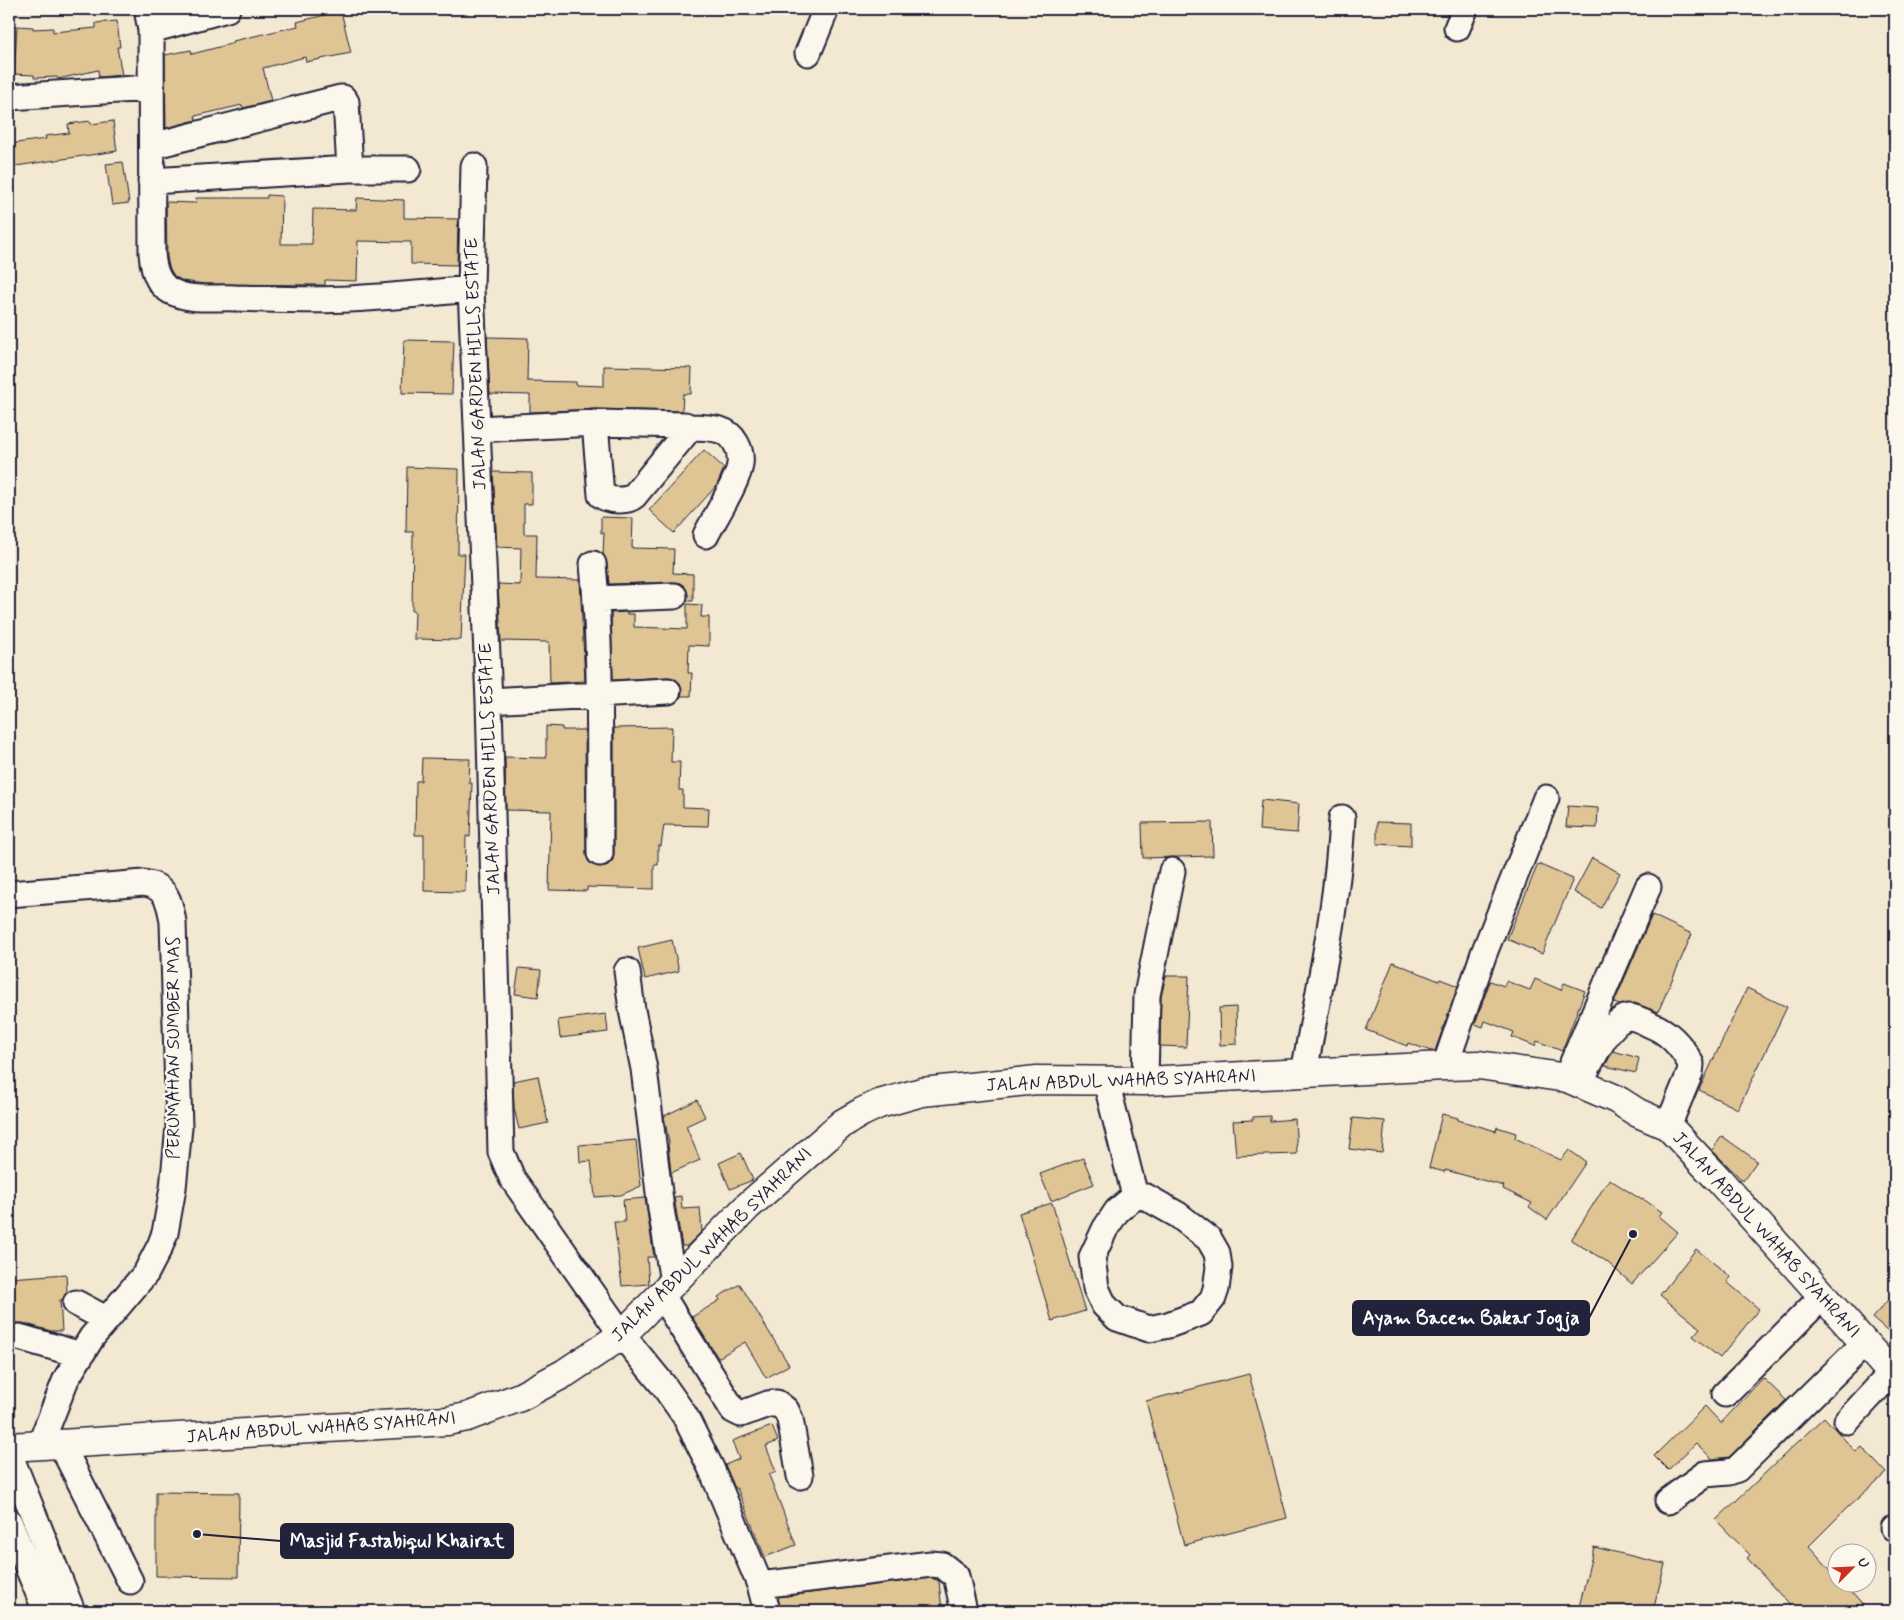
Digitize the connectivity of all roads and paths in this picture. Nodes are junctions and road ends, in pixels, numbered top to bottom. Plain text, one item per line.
1 (227, 9) edge
2 (826, 9) edge
3 (149, 19) edge
4 (808, 53) dead end
5 (150, 88) junction
6 (9, 97) edge
7 (152, 146) junction
8 (474, 166) dead end
9 (350, 169) junction
10 (408, 169) dead end
11 (151, 181) junction
12 (470, 290) junction
13 (595, 423) junction
14 (689, 427) junction
15 (478, 429) junction
16 (706, 535) dead end
17 (593, 564) dead end
18 (674, 596) dead end
19 (596, 599) junction
20 (668, 691) dead end
21 (598, 694) junction
22 (489, 701) junction
23 (1546, 798) dead end
24 (1342, 818) dead end
25 (600, 853) dead end
26 (1172, 871) dead end
27 (1648, 888) dead end
28 (9, 894) edge
29 (627, 971) dead end
30 (1445, 1066) junction
31 (1304, 1072) junction
32 (1145, 1080) junction
33 (1106, 1081) junction
34 (1573, 1081) junction
35 (1668, 1126) junction
36 (1135, 1196) junction
37 (667, 1288) junction
38 (1823, 1296) junction
39 (76, 1303) dead end
40 (106, 1319) junction
41 (622, 1334) junction
42 (19, 1337) dead end
43 (1864, 1344) junction
44 (81, 1355) junction
45 (1894, 1373) edge
46 (1725, 1394) dead end
47 (1847, 1421) dead end
48 (50, 1445) junction
49 (9, 1447) edge
50 (9, 1452) edge
51 (800, 1476) dead end
52 (1668, 1501) dead end
53 (9, 1522) edge
54 (47, 1549) junction
55 (24, 1559) junction
56 (130, 1581) dead end
57 (760, 1585) junction
58 (46, 1611) edge
59 (72, 1611) edge
60 (767, 1611) edge
61 (964, 1611) edge

1 - 3 street
2 - 4 street
3 - 5 street
5 - 6 street
5 - 7 street
7 - 9 street
7 - 11 street
8 - 12 street, JALAN GARDEN HILLS ESTATE
9 - 10 street
9 - 11 street
11 - 12 street
12 - 15 street, JALAN GARDEN HILLS ESTATE
13 - 14 street
13 - 14 street
13 - 15 street
14 - 16 street
15 - 22 street, JALAN GARDEN HILLS ESTATE
17 - 19 street
18 - 19 street
19 - 21 street
20 - 21 street
21 - 22 street
21 - 25 street
22 - 41 street, JALAN GARDEN HILLS ESTATE
23 - 30 street
24 - 31 street
26 - 32 street
27 - 34 street
28 - 40 street, PERUMAHAN SUMBER MAS
29 - 37 street
30 - 31 highway, JALAN ABDUL WAHAB SYAHRANI
30 - 34 highway, JALAN ABDUL WAHAB SYAHRANI
31 - 32 highway, JALAN ABDUL WAHAB SYAHRANI
32 - 33 highway, JALAN ABDUL WAHAB SYAHRANI
33 - 36 street
33 - 37 highway, JALAN ABDUL WAHAB SYAHRANI
34 - 35 highway, JALAN ABDUL WAHAB SYAHRANI
34 - 35 street
35 - 38 highway, JALAN ABDUL WAHAB SYAHRANI
36 - 36 street
37 - 41 highway, JALAN ABDUL WAHAB SYAHRANI
37 - 51 street
38 - 43 highway, JALAN ABDUL WAHAB SYAHRANI
38 - 46 street
39 - 40 street
40 - 44 street, PERUMAHAN SUMBER MAS
41 - 48 highway, JALAN ABDUL WAHAB SYAHRANI
41 - 57 street, JALAN GARDEN HILLS ESTATE
42 - 44 street
43 - 45 highway, JALAN ABDUL WAHAB SYAHRANI
43 - 52 street
44 - 48 street, PERUMAHAN SUMBER MAS
45 - 47 street
48 - 49 highway, JALAN ABDUL WAHAB SYAHRANI
48 - 56 street
50 - 54 street
53 - 55 street
54 - 55 street
54 - 59 street
55 - 58 street
57 - 60 street, JALAN GARDEN HILLS ESTATE
57 - 61 street

